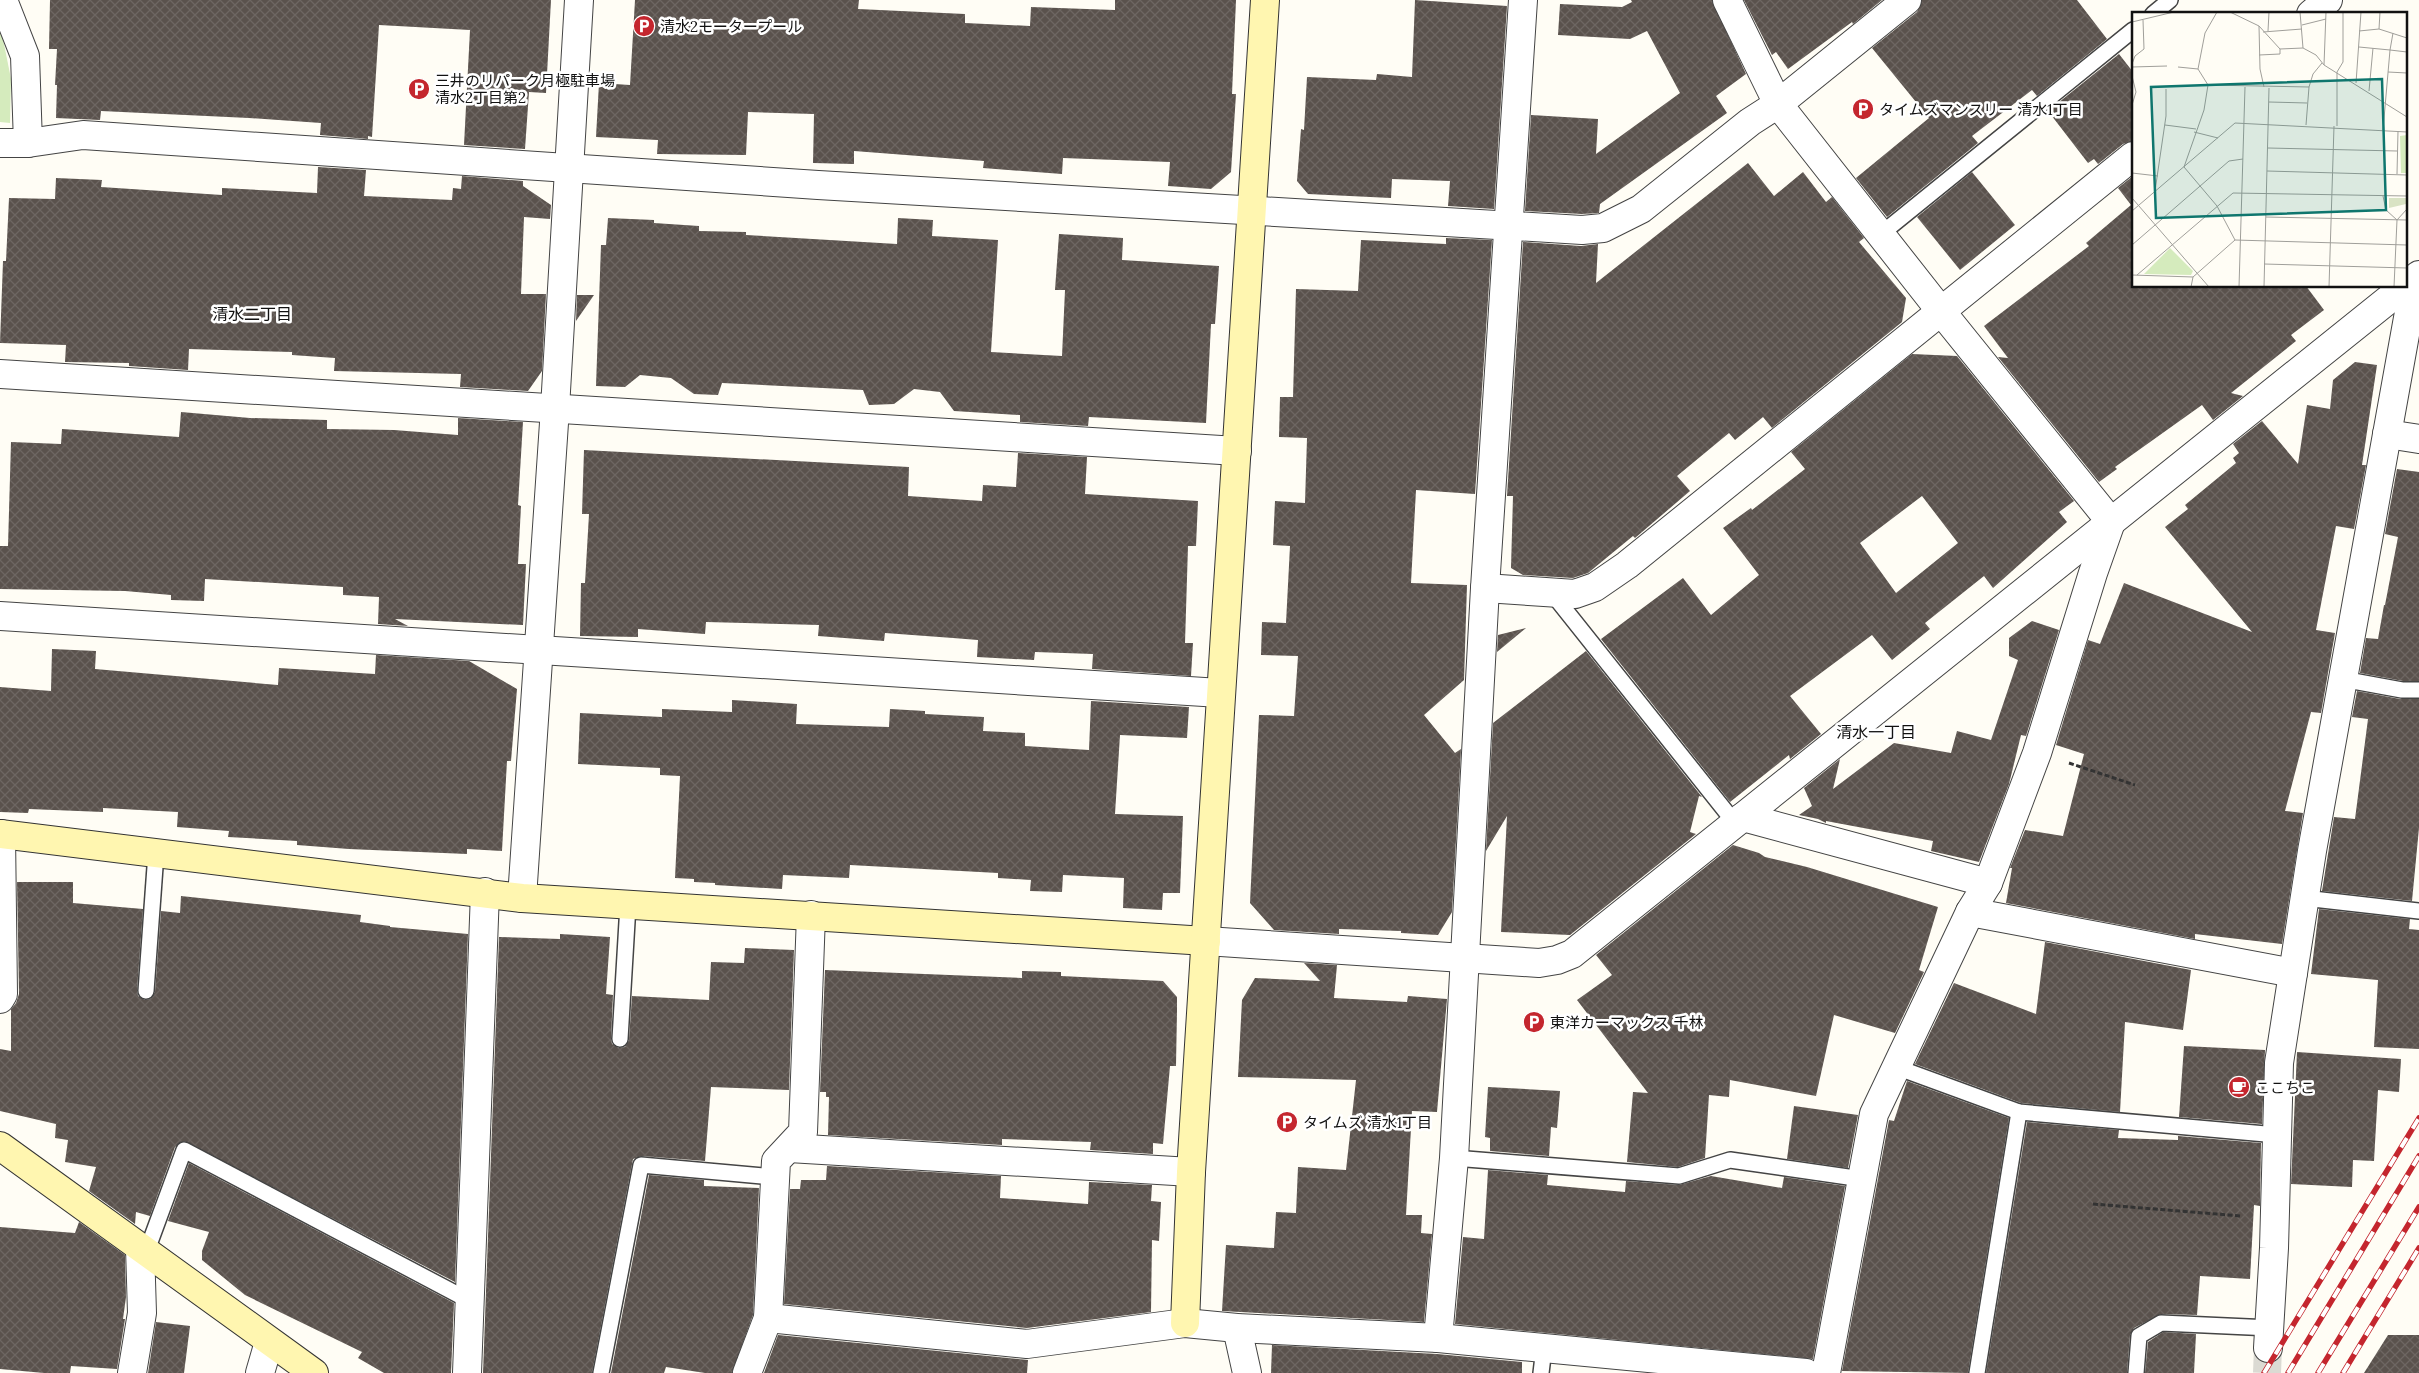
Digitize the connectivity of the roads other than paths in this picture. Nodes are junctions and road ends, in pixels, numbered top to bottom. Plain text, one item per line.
1 (3, 0) edge
2 (579, 0) edge
3 (1265, 0) edge
4 (1523, 0) edge
5 (1727, 0) edge
6 (1907, 0) edge
7 (2170, 0) edge
8 (2328, 0) edge
9 (2155, 12) edge
10 (2313, 12) edge
11 (2132, 31) edge
12 (1778, 104) junction
13 (28, 142) junction
14 (0, 143) edge
15 (2132, 157) edge
16 (569, 169) junction
17 (1252, 210) junction
18 (1508, 225) junction
19 (1881, 234) junction
20 (2417, 277) edge
21 (2406, 286) edge
22 (2403, 288) edge
23 (1940, 310) junction
24 (0, 374) edge
25 (556, 408) junction
26 (2387, 434) junction
27 (2419, 439) edge
28 (1237, 450) junction
29 (2111, 522) junction
30 (1485, 588) junction
31 (1551, 592) junction
32 (0, 616) edge
33 (538, 650) junction
34 (2342, 679) junction
35 (2419, 690) edge
36 (1220, 693) junction
37 (1739, 820) junction
38 (1, 834) edge
39 (156, 854) junction
40 (1988, 883) junction
41 (485, 892) junction
42 (522, 898) junction
43 (2304, 898) junction
44 (628, 905) junction
45 (2419, 910) edge
46 (1970, 912) junction
47 (811, 915) junction
48 (1206, 941) junction
49 (1466, 957) junction
50 (2292, 973) junction
51 (146, 991) dead end
52 (0, 999) edge
53 (620, 1039) dead end
54 (1896, 1067) junction
55 (2018, 1112) junction
56 (2277, 1135) junction
57 (0, 1146) edge
58 (789, 1148) junction
59 (1454, 1158) junction
60 (1191, 1172) junction
61 (774, 1177) junction
62 (1862, 1179) junction
63 (143, 1250) junction
64 (470, 1301) junction
65 (768, 1318) junction
66 (1185, 1323) junction
67 (1237, 1328) junction
68 (1438, 1338) junction
69 (2270, 1338) joint
70 (269, 1342) junction
71 (1542, 1361) edge
72 (1650, 1366) edge
73 (132, 1373) edge
74 (260, 1373) edge
75 (314, 1373) edge
76 (467, 1373) edge
77 (601, 1373) edge
78 (747, 1373) edge
79 (1246, 1373) edge
80 (1806, 1373) edge
81 (1826, 1373) edge
82 (1977, 1373) edge
83 (2136, 1373) edge

1 - 13 street
2 - 16 street
3 - 17 street
4 - 18 street
5 - 12 street
6 - 12 street
7 - 9 lane
8 - 10 street
11 - 19 lane
12 - 18 street
12 - 19 street
13 - 14 street
13 - 16 street
15 - 23 street
16 - 17 street
16 - 25 street
17 - 18 street
17 - 28 street
18 - 30 street
19 - 23 street
20 - 21 street
20 - 26 street
22 - 29 street
23 - 29 street
23 - 31 street
24 - 25 street
25 - 28 street
25 - 33 street
26 - 27 street
26 - 34 street
28 - 36 street
29 - 37 street
29 - 40 street
30 - 31 street
30 - 49 street
31 - 37 lane
32 - 33 street
33 - 36 street
33 - 42 street
34 - 35 lane
34 - 43 street
36 - 48 street
37 - 40 street
37 - 49 street
38 - 39 street
38 - 52 street
39 - 41 street
39 - 51 lane
40 - 46 street
41 - 42 street
41 - 64 street
42 - 44 street
43 - 45 lane
43 - 50 street
44 - 47 street
44 - 53 lane
46 - 50 street
46 - 54 street
47 - 48 street
47 - 58 street
48 - 49 street
48 - 60 street
49 - 59 street
50 - 56 street
54 - 55 lane
54 - 62 street
55 - 56 lane
55 - 82 lane
56 - 69 street
57 - 63 street
58 - 60 street
58 - 61 street
59 - 62 lane
59 - 68 street
60 - 66 street
61 - 65 street
61 - 77 lane
62 - 81 street
63 - 64 lane
63 - 70 street
63 - 73 street
64 - 76 street
65 - 66 street
65 - 78 street
66 - 67 street
67 - 68 street
67 - 79 street
68 - 71 street
69 - 83 lane
70 - 74 street
70 - 75 street
71 - 72 street
72 - 80 street

